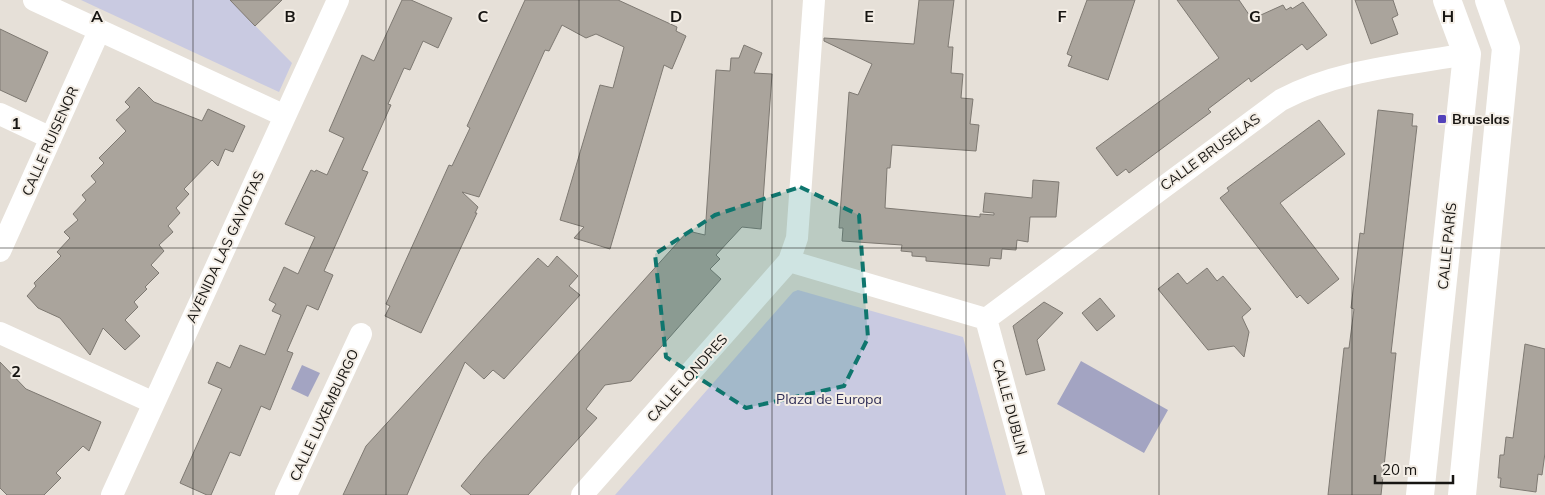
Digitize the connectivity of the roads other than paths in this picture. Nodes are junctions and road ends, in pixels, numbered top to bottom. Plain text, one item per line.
1 (34, 0) edge
2 (338, 0) edge
3 (814, 0) edge
4 (1447, 0) edge
5 (1489, 0) edge
6 (99, 31) junction
7 (1506, 48) junction
8 (1467, 54) junction
9 (0, 114) edge
10 (284, 116) junction
11 (51, 138) junction
12 (0, 250) edge
13 (790, 261) junction
14 (986, 319) junction
15 (0, 333) edge
16 (361, 334) dead end
17 (154, 403) junction
18 (112, 495) edge
19 (286, 495) edge
20 (582, 495) edge
21 (1034, 495) edge
22 (1420, 495) edge
23 (1462, 495) edge

1 - 6 street
2 - 10 street, AVENIDA LAS GAVIOTAS
3 - 13 street, CALLE LONDRES
4 - 8 main road, CALLE PARÍS
5 - 7 main road
6 - 10 street
6 - 11 street, CALLE RUISENOR
7 - 8 main road
7 - 23 main road
8 - 14 street, CALLE BRUSELAS
8 - 22 main road, CALLE PARÍS
9 - 11 street
10 - 17 street, AVENIDA LAS GAVIOTAS
11 - 12 street, CALLE RUISENOR
13 - 14 street
13 - 20 street, CALLE LONDRES
14 - 21 street, CALLE DUBLIN
15 - 17 street
16 - 19 street, CALLE LUXEMBURGO
17 - 18 street, AVENIDA LAS GAVIOTAS

